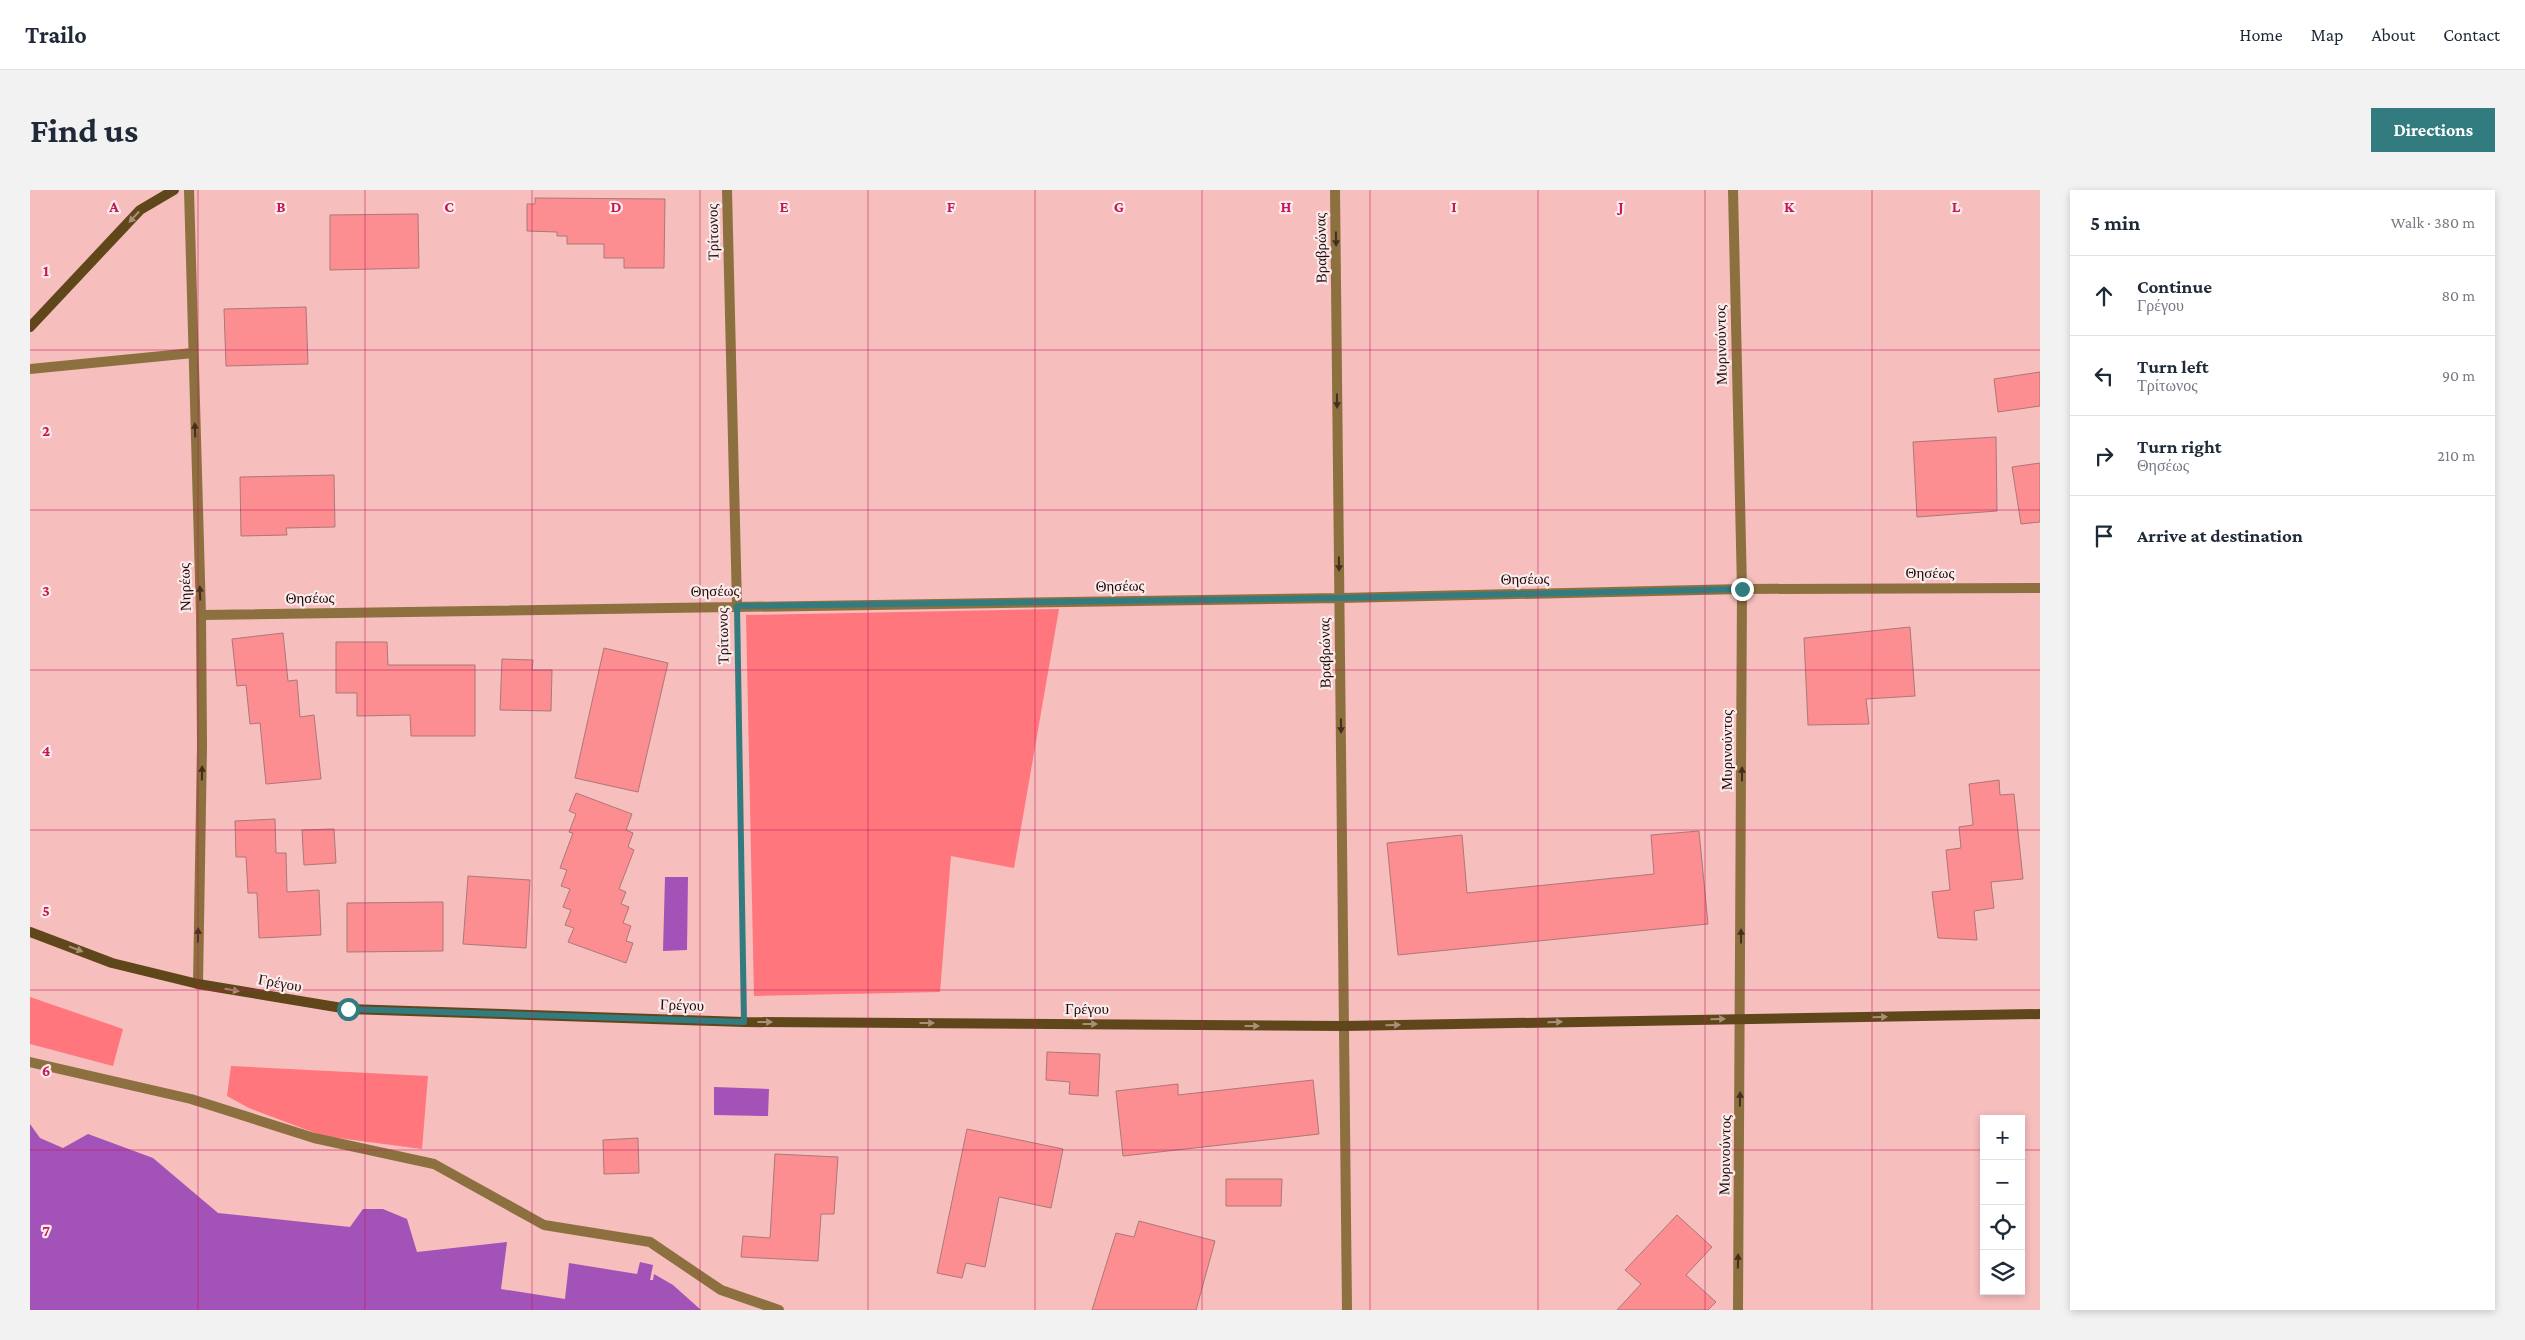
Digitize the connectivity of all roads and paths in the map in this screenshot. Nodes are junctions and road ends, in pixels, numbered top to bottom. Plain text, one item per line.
1 (174, 190) edge
2 (189, 190) edge
3 (727, 190) edge
4 (1335, 190) edge
5 (1732, 190) edge
6 (30, 327) edge
7 (193, 353) junction
8 (30, 369) edge
9 (2040, 588) edge
10 (1742, 589) junction
11 (1340, 598) junction
12 (737, 606) junction
13 (201, 615) junction
14 (30, 932) edge
15 (198, 984) junction
16 (2040, 1014) edge
17 (1741, 1019) junction
18 (744, 1022) junction
19 (1344, 1026) junction
20 (30, 1062) edge
21 (779, 1310) edge
22 (1347, 1310) edge
23 (1738, 1310) edge

1 -> 6 main road
2 - 7 street, Νηρέως
3 - 12 street, Τρίτωνος
4 -> 11 street, Βραβρώνας
5 - 10 street, Μυρινούντος
7 - 8 street
13 -> 7 street, Νηρέως
9 - 10 street, Θησέως
10 - 11 street, Θησέως
17 -> 10 street, Μυρινούντος
11 - 12 street, Θησέως
11 -> 19 street, Βραβρώνας
12 - 13 street, Θησέως
12 - 18 path, Τρίτωνος
15 -> 13 street, Νηρέως
14 -> 15 main road, Γρέγου
15 -> 18 main road, Γρέγου
17 -> 16 main road, Γρέγου
19 -> 17 main road, Γρέγου
23 -> 17 street, Μυρινούντος
18 -> 19 main road, Γρέγου
19 - 22 street, Βραβρώνας
20 - 21 street

